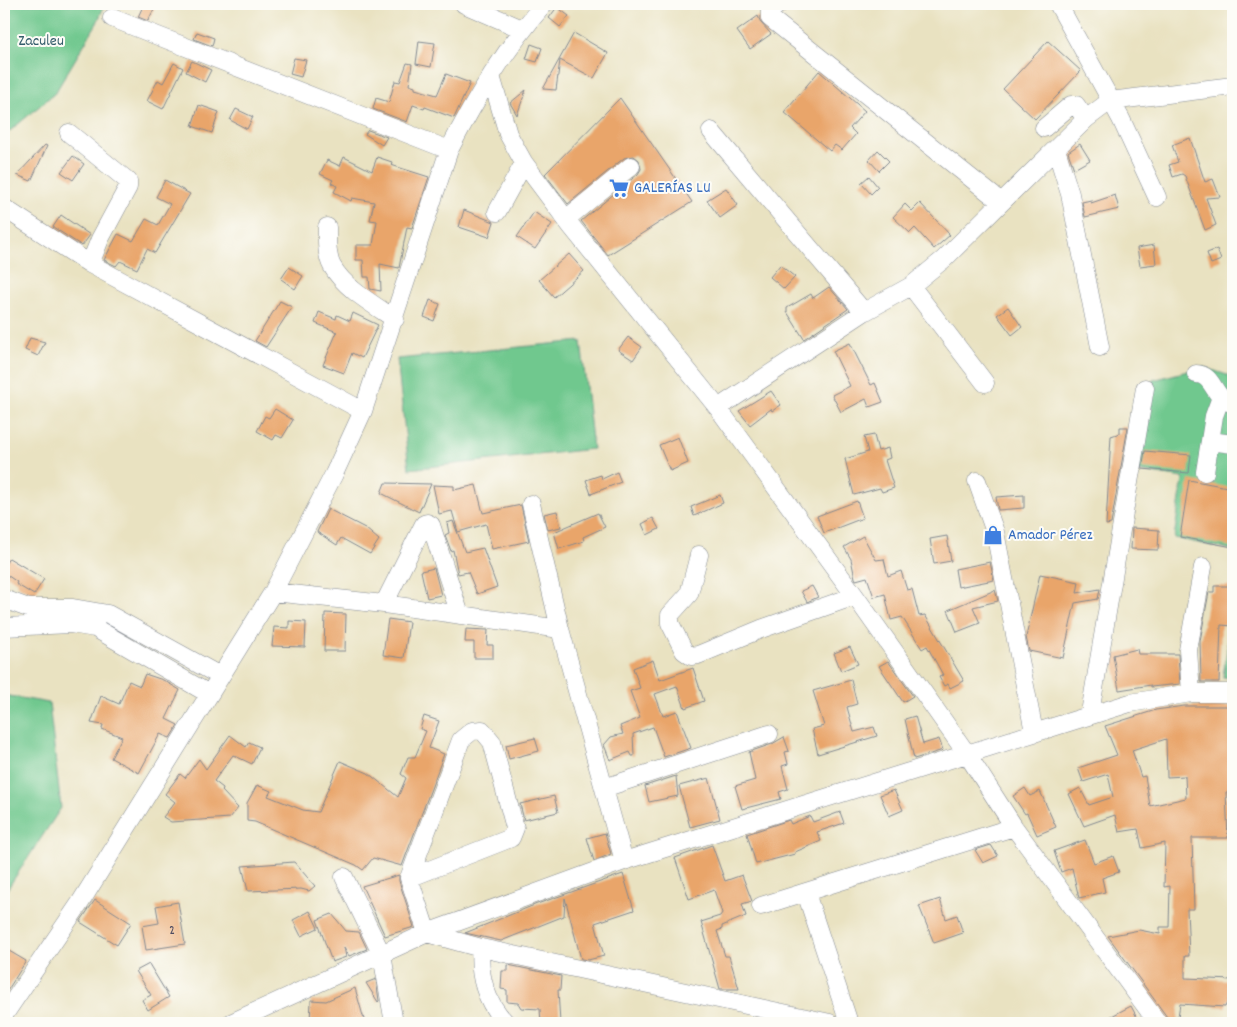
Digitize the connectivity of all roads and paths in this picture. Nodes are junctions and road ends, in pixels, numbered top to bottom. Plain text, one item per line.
1 (464, 4) edge
2 (544, 4) edge
3 (1058, 4) edge
4 (775, 11) edge
5 (112, 18) dead end
6 (522, 29) junction
7 (491, 76) junction
8 (1233, 86) edge
9 (1110, 101) junction
10 (1086, 120) junction
11 (1044, 128) dead end
12 (712, 131) dead end
13 (69, 133) dead end
14 (1056, 149) junction
15 (449, 150) junction
16 (524, 163) junction
17 (631, 166) dead end
18 (1157, 197) dead end
19 (1001, 202) junction
20 (4, 208) edge
21 (497, 212) dead end
22 (566, 219) junction
23 (327, 227) dead end
24 (90, 264) junction
25 (911, 286) junction
26 (864, 312) junction
27 (395, 319) junction
28 (1100, 346) dead end
29 (1196, 374) dead end
30 (985, 383) dead end
31 (1145, 388) dead end
32 (1227, 401) edge
33 (718, 408) junction
34 (364, 411) junction
35 (1210, 441) junction
36 (1233, 444) edge
37 (1205, 472) dead end
38 (977, 481) dead end
39 (531, 504) dead end
40 (699, 555) dead end
41 (1203, 567) dead end
42 (273, 592) junction
43 (855, 596) junction
44 (4, 599) edge
45 (384, 604) junction
46 (460, 615) junction
47 (4, 627) edge
48 (560, 629) junction
49 (220, 676) junction
50 (1191, 693) junction
51 (1233, 693) edge
52 (209, 694) junction
53 (1090, 713) junction
54 (1034, 732) junction
55 (769, 734) dead end
56 (967, 754) junction
57 (604, 788) junction
58 (1014, 827) junction
59 (624, 861) junction
60 (344, 877) dead end
61 (409, 878) junction
62 (806, 893) junction
63 (761, 906) dead end
64 (427, 933) junction
65 (481, 948) junction
66 (382, 955) junction
67 (4, 1015) edge
68 (231, 1023) edge
69 (394, 1023) edge
70 (506, 1023) edge
71 (830, 1023) edge
72 (849, 1023) edge
73 (1158, 1023) edge

1 - 6 street
2 - 6 street
3 - 9 street
4 - 19 street
5 - 15 street
6 - 7 street
7 - 15 street
7 - 16 street
8 - 9 street
9 - 10 street
9 - 18 street
10 - 11 street
10 - 14 street
12 - 26 street
13 - 24 street
14 - 19 street
14 - 28 street
15 - 27 street
16 - 21 street
16 - 22 street
17 - 22 street
19 - 25 street
20 - 24 street
22 - 33 street
23 - 27 street
24 - 34 street
25 - 26 street
25 - 30 street
26 - 33 street
27 - 34 street
29 - 32 street
31 - 53 street
32 - 35 street
33 - 43 street
34 - 42 street
35 - 36 street
35 - 37 street
38 - 54 street
39 - 48 street
40 - 43 street
41 - 50 street
42 - 45 street
42 - 49 street
43 - 56 street
44 - 49 street
45 - 46 street
45 - 46 street
46 - 48 street
47 - 52 street
48 - 57 street
49 - 52 street
50 - 51 street
50 - 53 street
52 - 67 street
53 - 54 street
54 - 56 street
55 - 57 street
56 - 58 street
56 - 59 street
57 - 59 street
58 - 62 street
58 - 73 street
59 - 64 street
60 - 66 street
61 - 61 street
61 - 64 street
62 - 63 street
62 - 72 street
64 - 65 street
64 - 66 street
65 - 70 street
65 - 71 street
66 - 68 street
66 - 69 street

